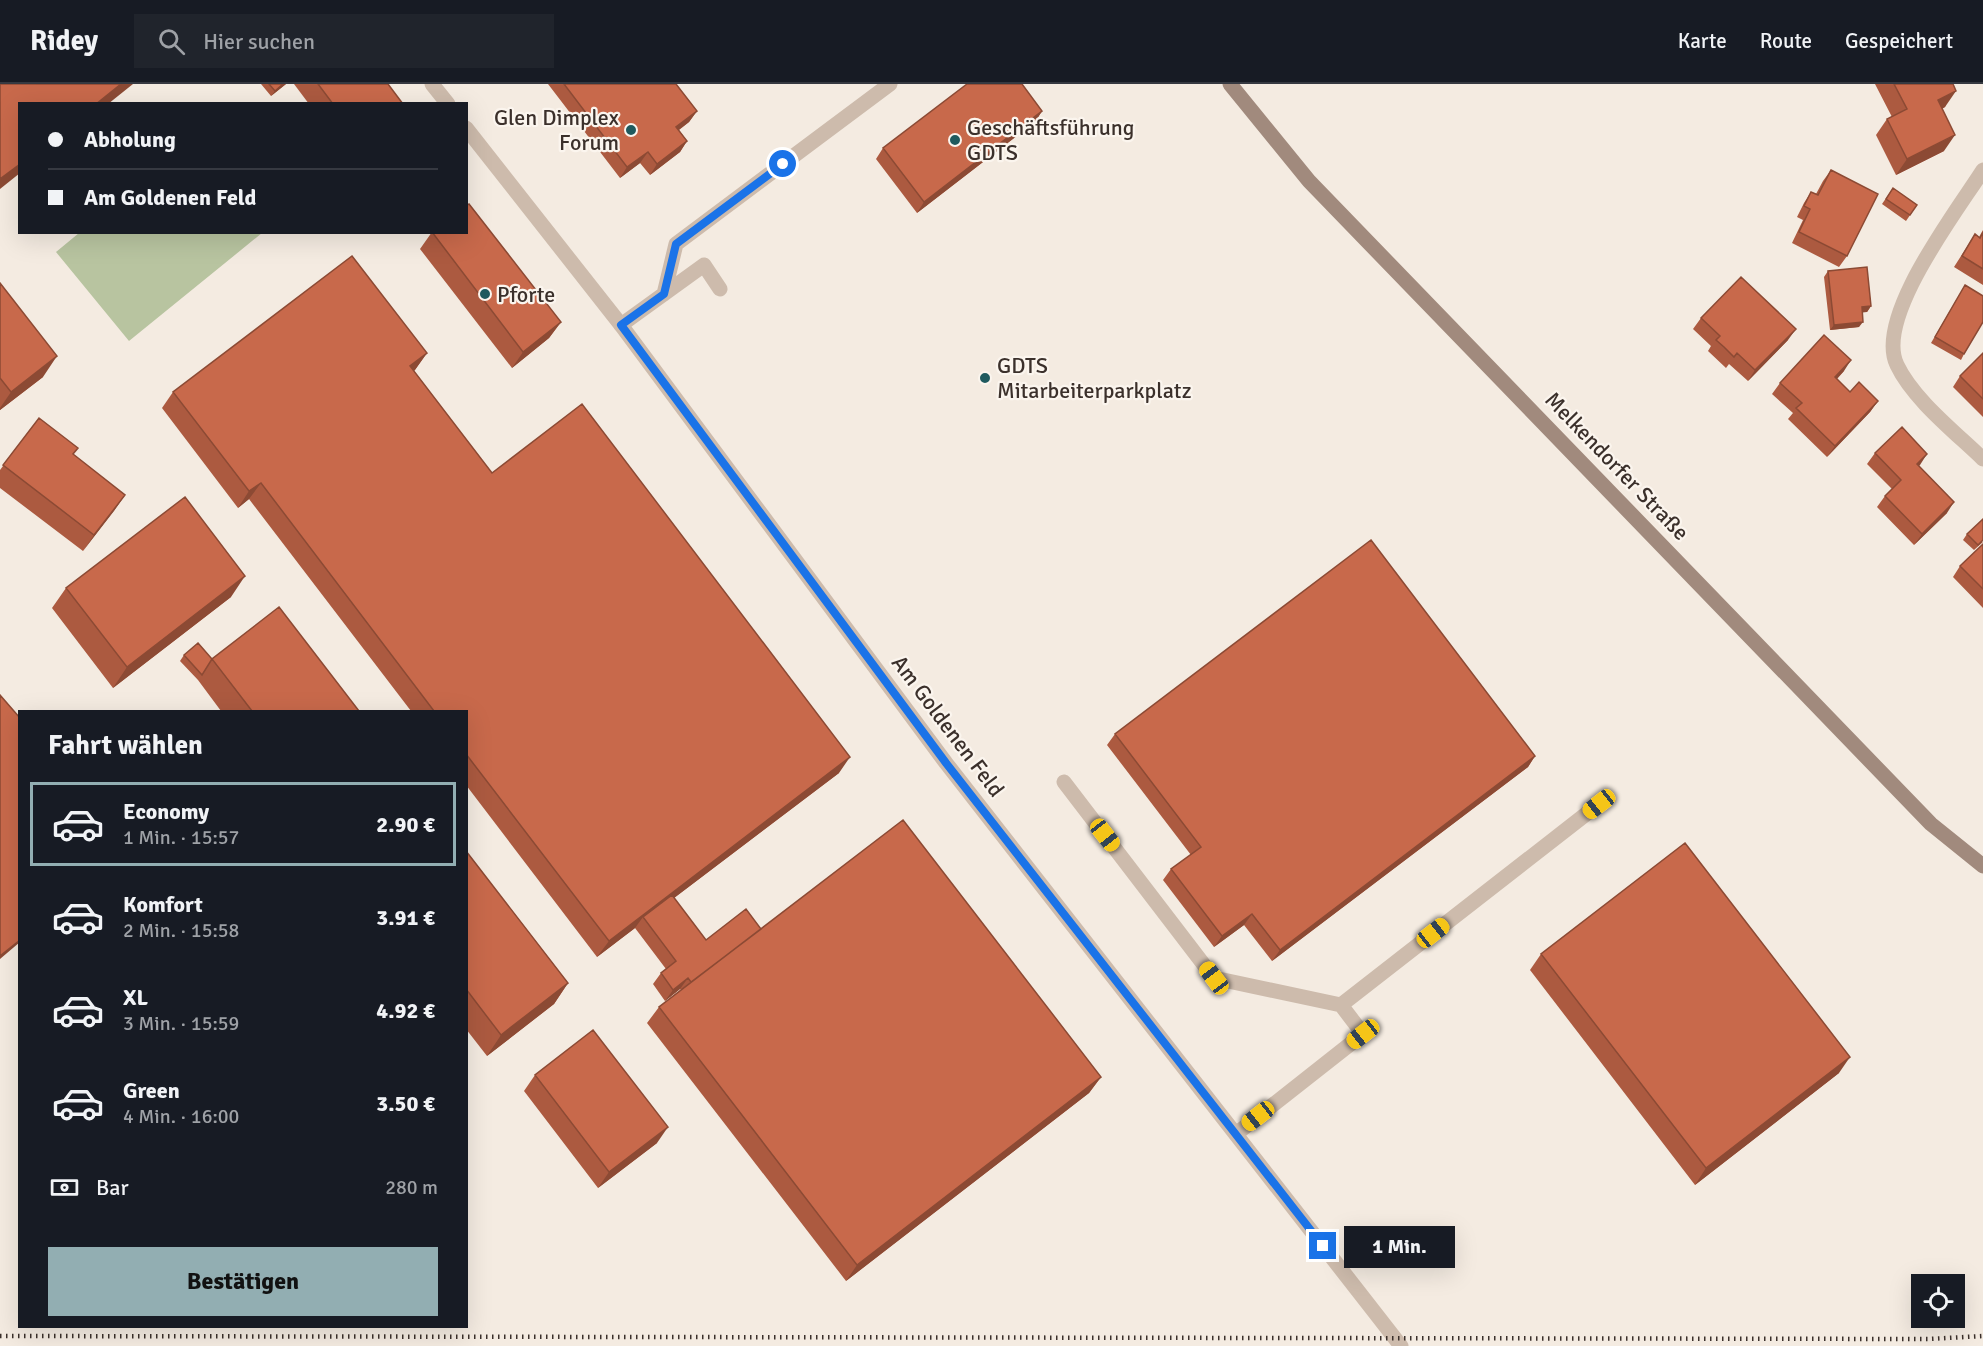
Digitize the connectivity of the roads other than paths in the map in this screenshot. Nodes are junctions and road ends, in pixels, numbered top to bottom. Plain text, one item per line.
1 (432, 84) edge
2 (890, 84) edge
3 (1230, 84) edge
4 (446, 102) edge
5 (468, 131) edge
6 (1983, 170) edge
7 (720, 288) dead end
8 (664, 294) junction
9 (621, 325) junction
10 (1983, 459) edge
11 (1064, 782) dead end
12 (1599, 804) dead end
13 (1983, 866) edge
14 (1341, 1005) junction
15 (1236, 1134) junction
16 (1401, 1346) edge

1 - 4 street
2 - 8 street
3 - 13 street, Melkendorfer Straße
5 - 9 street, Am Goldenen Feld
6 - 10 street
7 - 8 street
8 - 9 street
9 - 15 street, Am Goldenen Feld
11 - 14 street
12 - 14 street
14 - 15 street
15 - 16 street, Am Goldenen Feld

